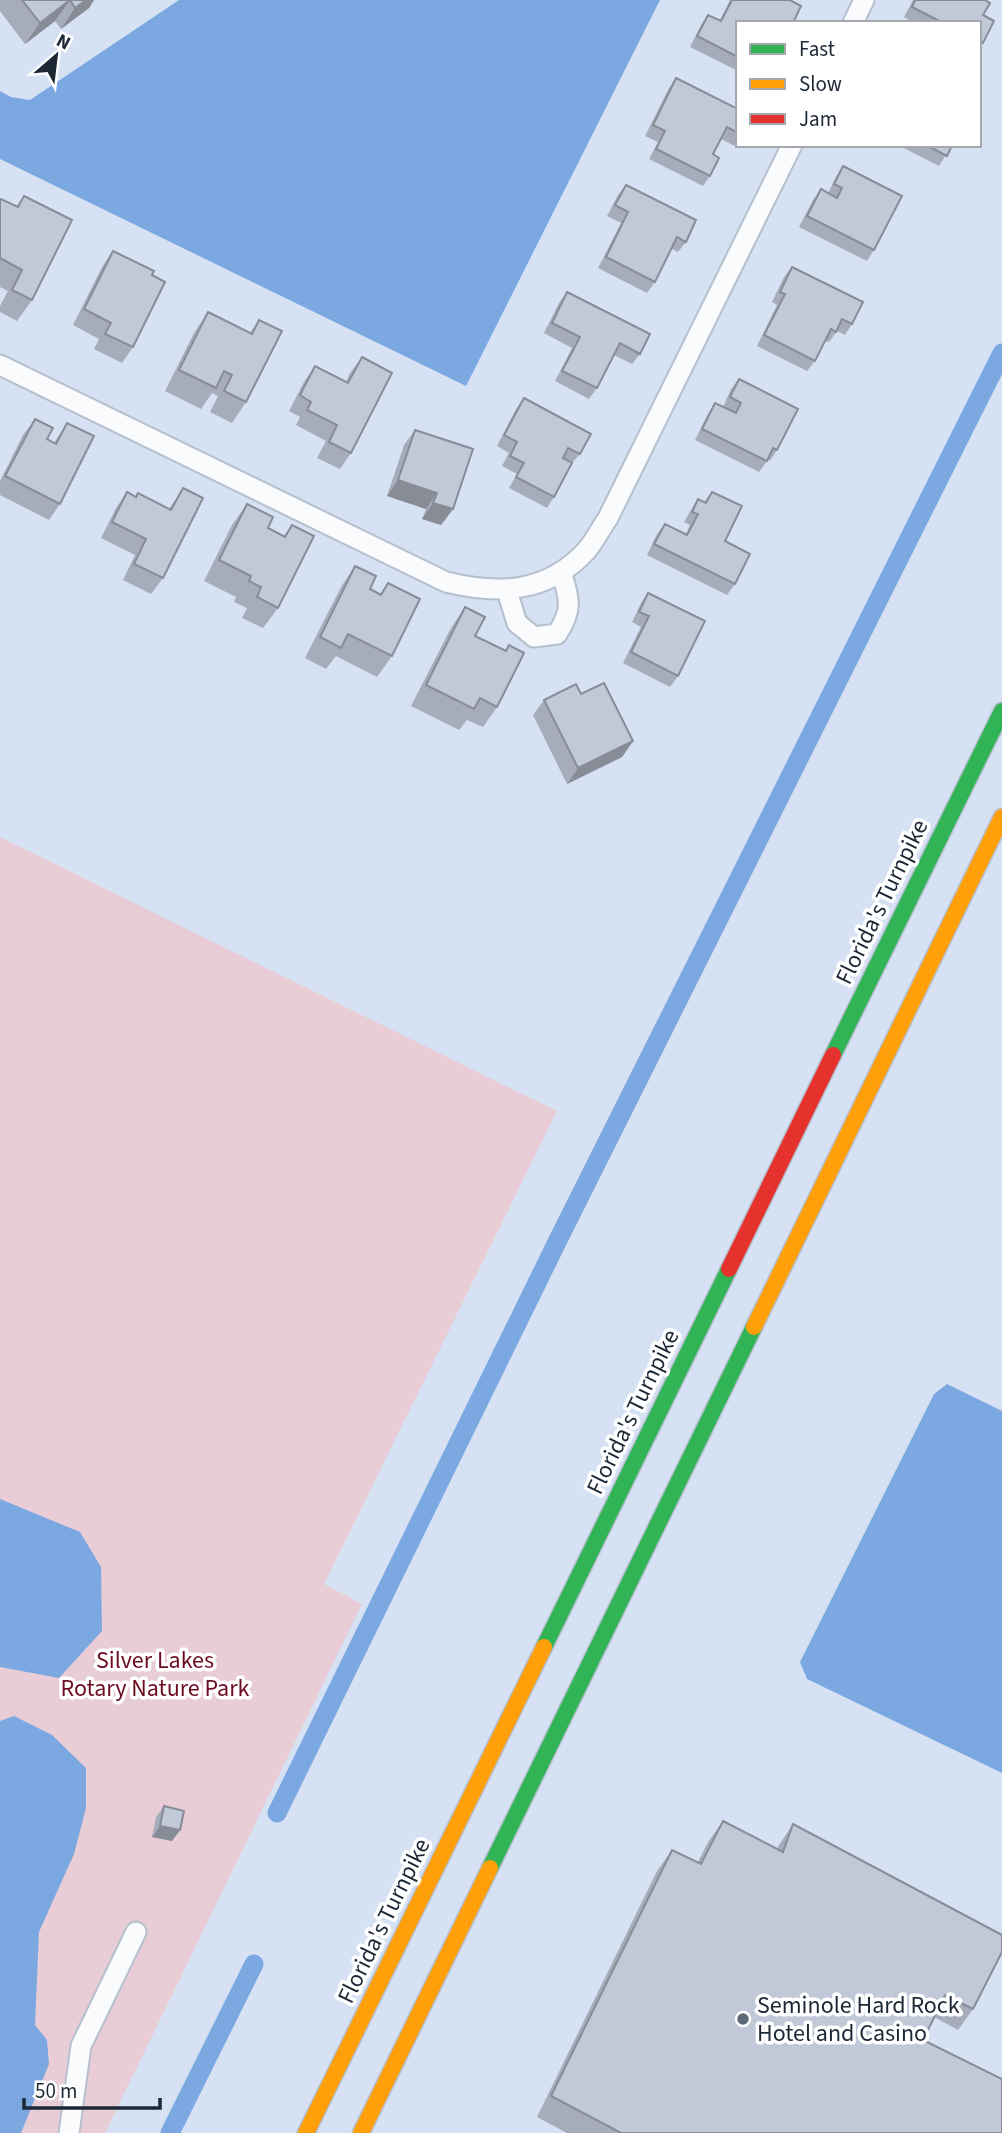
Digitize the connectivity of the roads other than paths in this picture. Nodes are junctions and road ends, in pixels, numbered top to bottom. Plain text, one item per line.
1 (864, 0) edge
2 (854, 21) edge
3 (791, 147) edge
4 (0, 365) edge
5 (561, 572) junction
6 (508, 591) junction
7 (1002, 711) edge
8 (1002, 817) edge
9 (136, 1932) dead end
10 (69, 2133) edge
11 (306, 2133) edge
12 (361, 2133) edge

1 - 2 street
3 - 5 street
4 - 6 street
5 - 6 street
5 - 6 street
7 - 11 highway, Florida's Turnpike
8 - 12 highway
9 - 10 street

